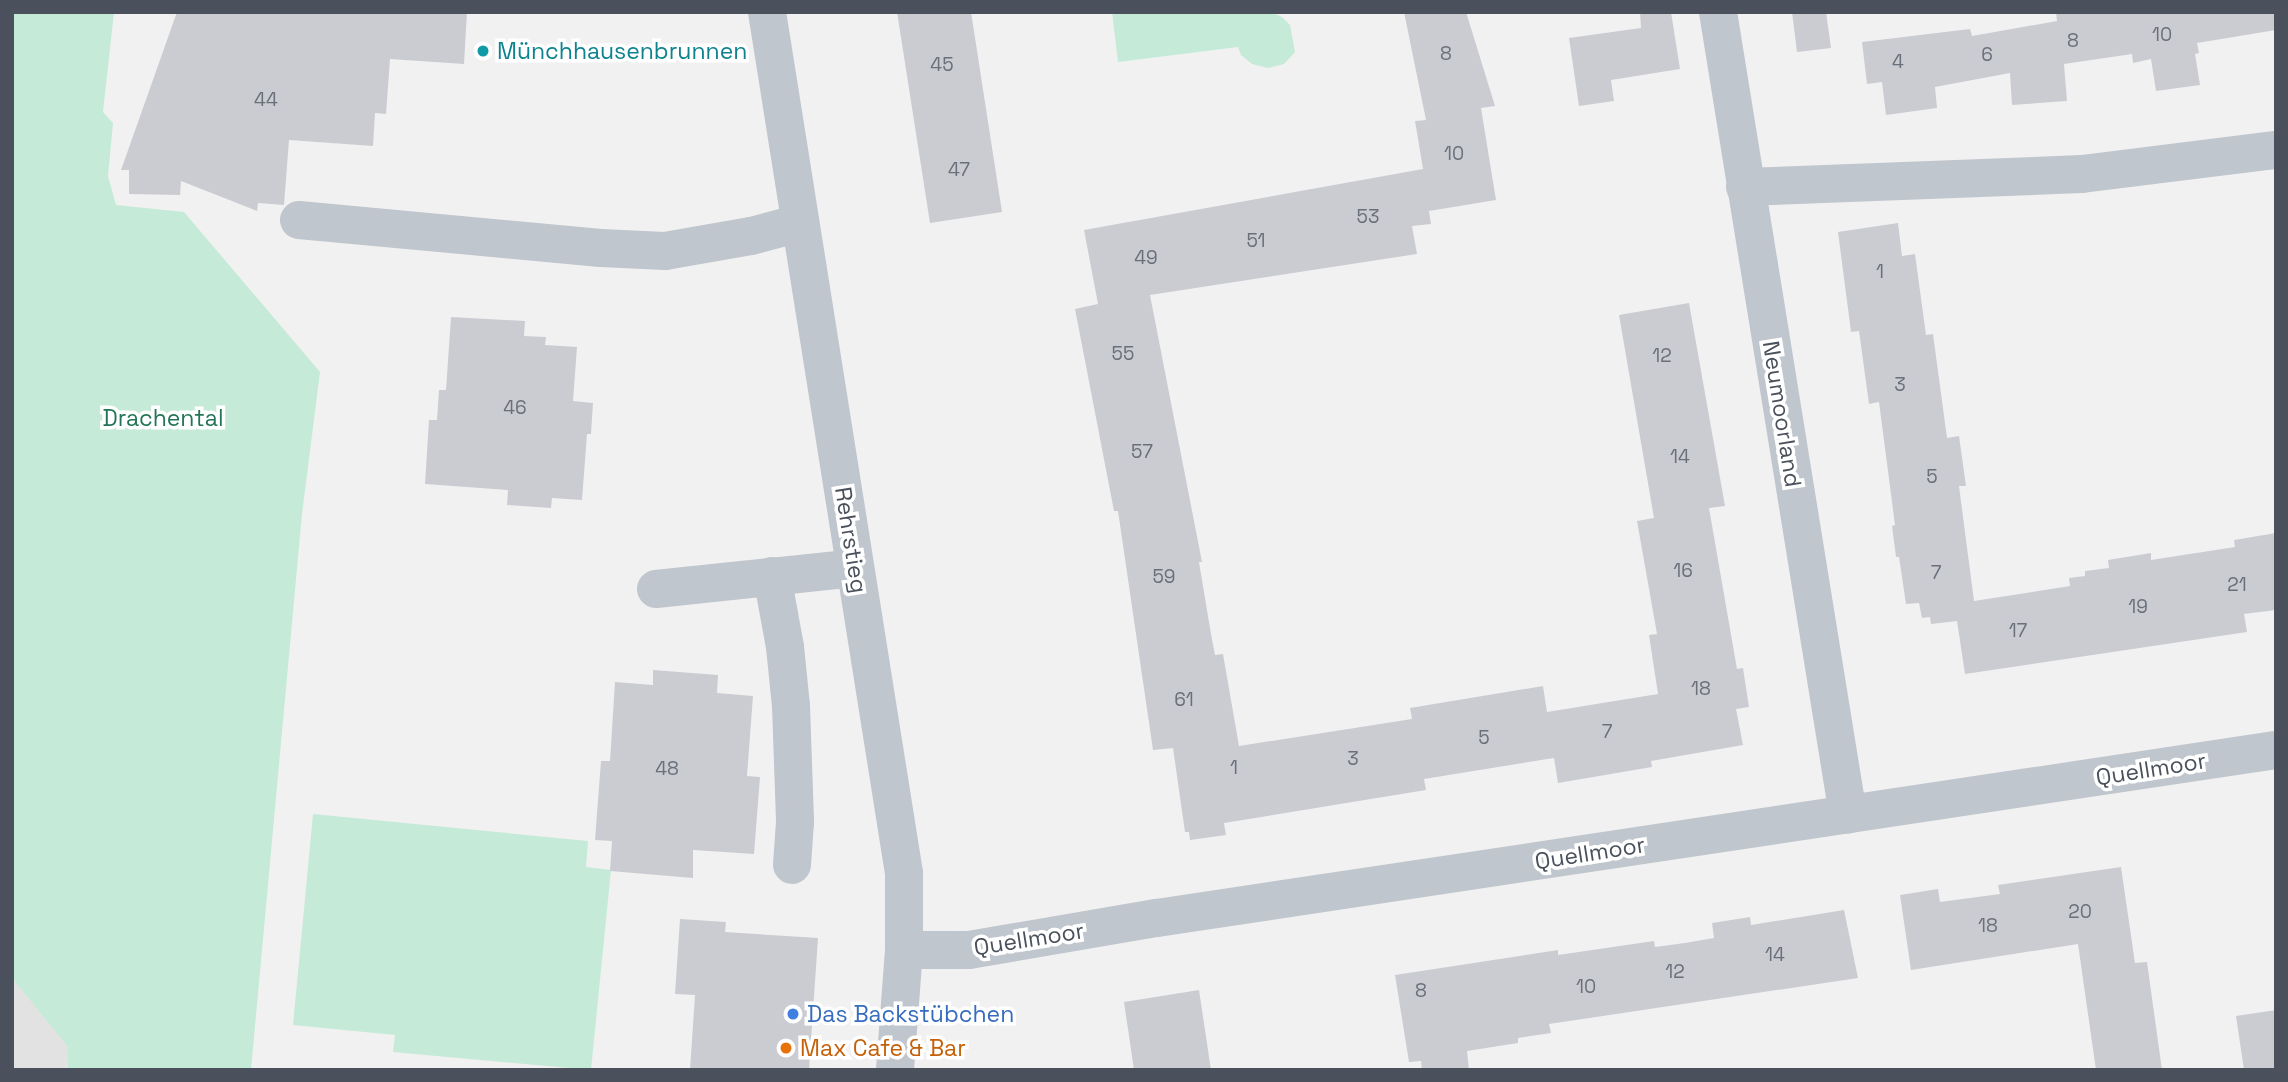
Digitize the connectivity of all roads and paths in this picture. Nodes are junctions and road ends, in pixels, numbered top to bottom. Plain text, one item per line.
1 (767, 12) edge
2 (1718, 12) edge
3 (2276, 150) edge
4 (1745, 187) junction
5 (299, 220) dead end
6 (800, 223) junction
7 (855, 568) junction
8 (772, 576) junction
9 (656, 589) dead end
10 (2276, 750) edge
11 (1848, 815) junction
12 (792, 866) dead end
13 (904, 950) junction
14 (895, 1070) edge

1 - 6 street, Rehrstieg
2 - 4 street, Neumoorland
3 - 4 street
4 - 11 street, Neumoorland
5 - 6 street
6 - 7 street, Rehrstieg
7 - 8 street
7 - 13 street, Rehrstieg
8 - 9 street
8 - 12 street
10 - 11 street, Quellmoor
11 - 13 street, Quellmoor
13 - 14 street, Rehrstieg

